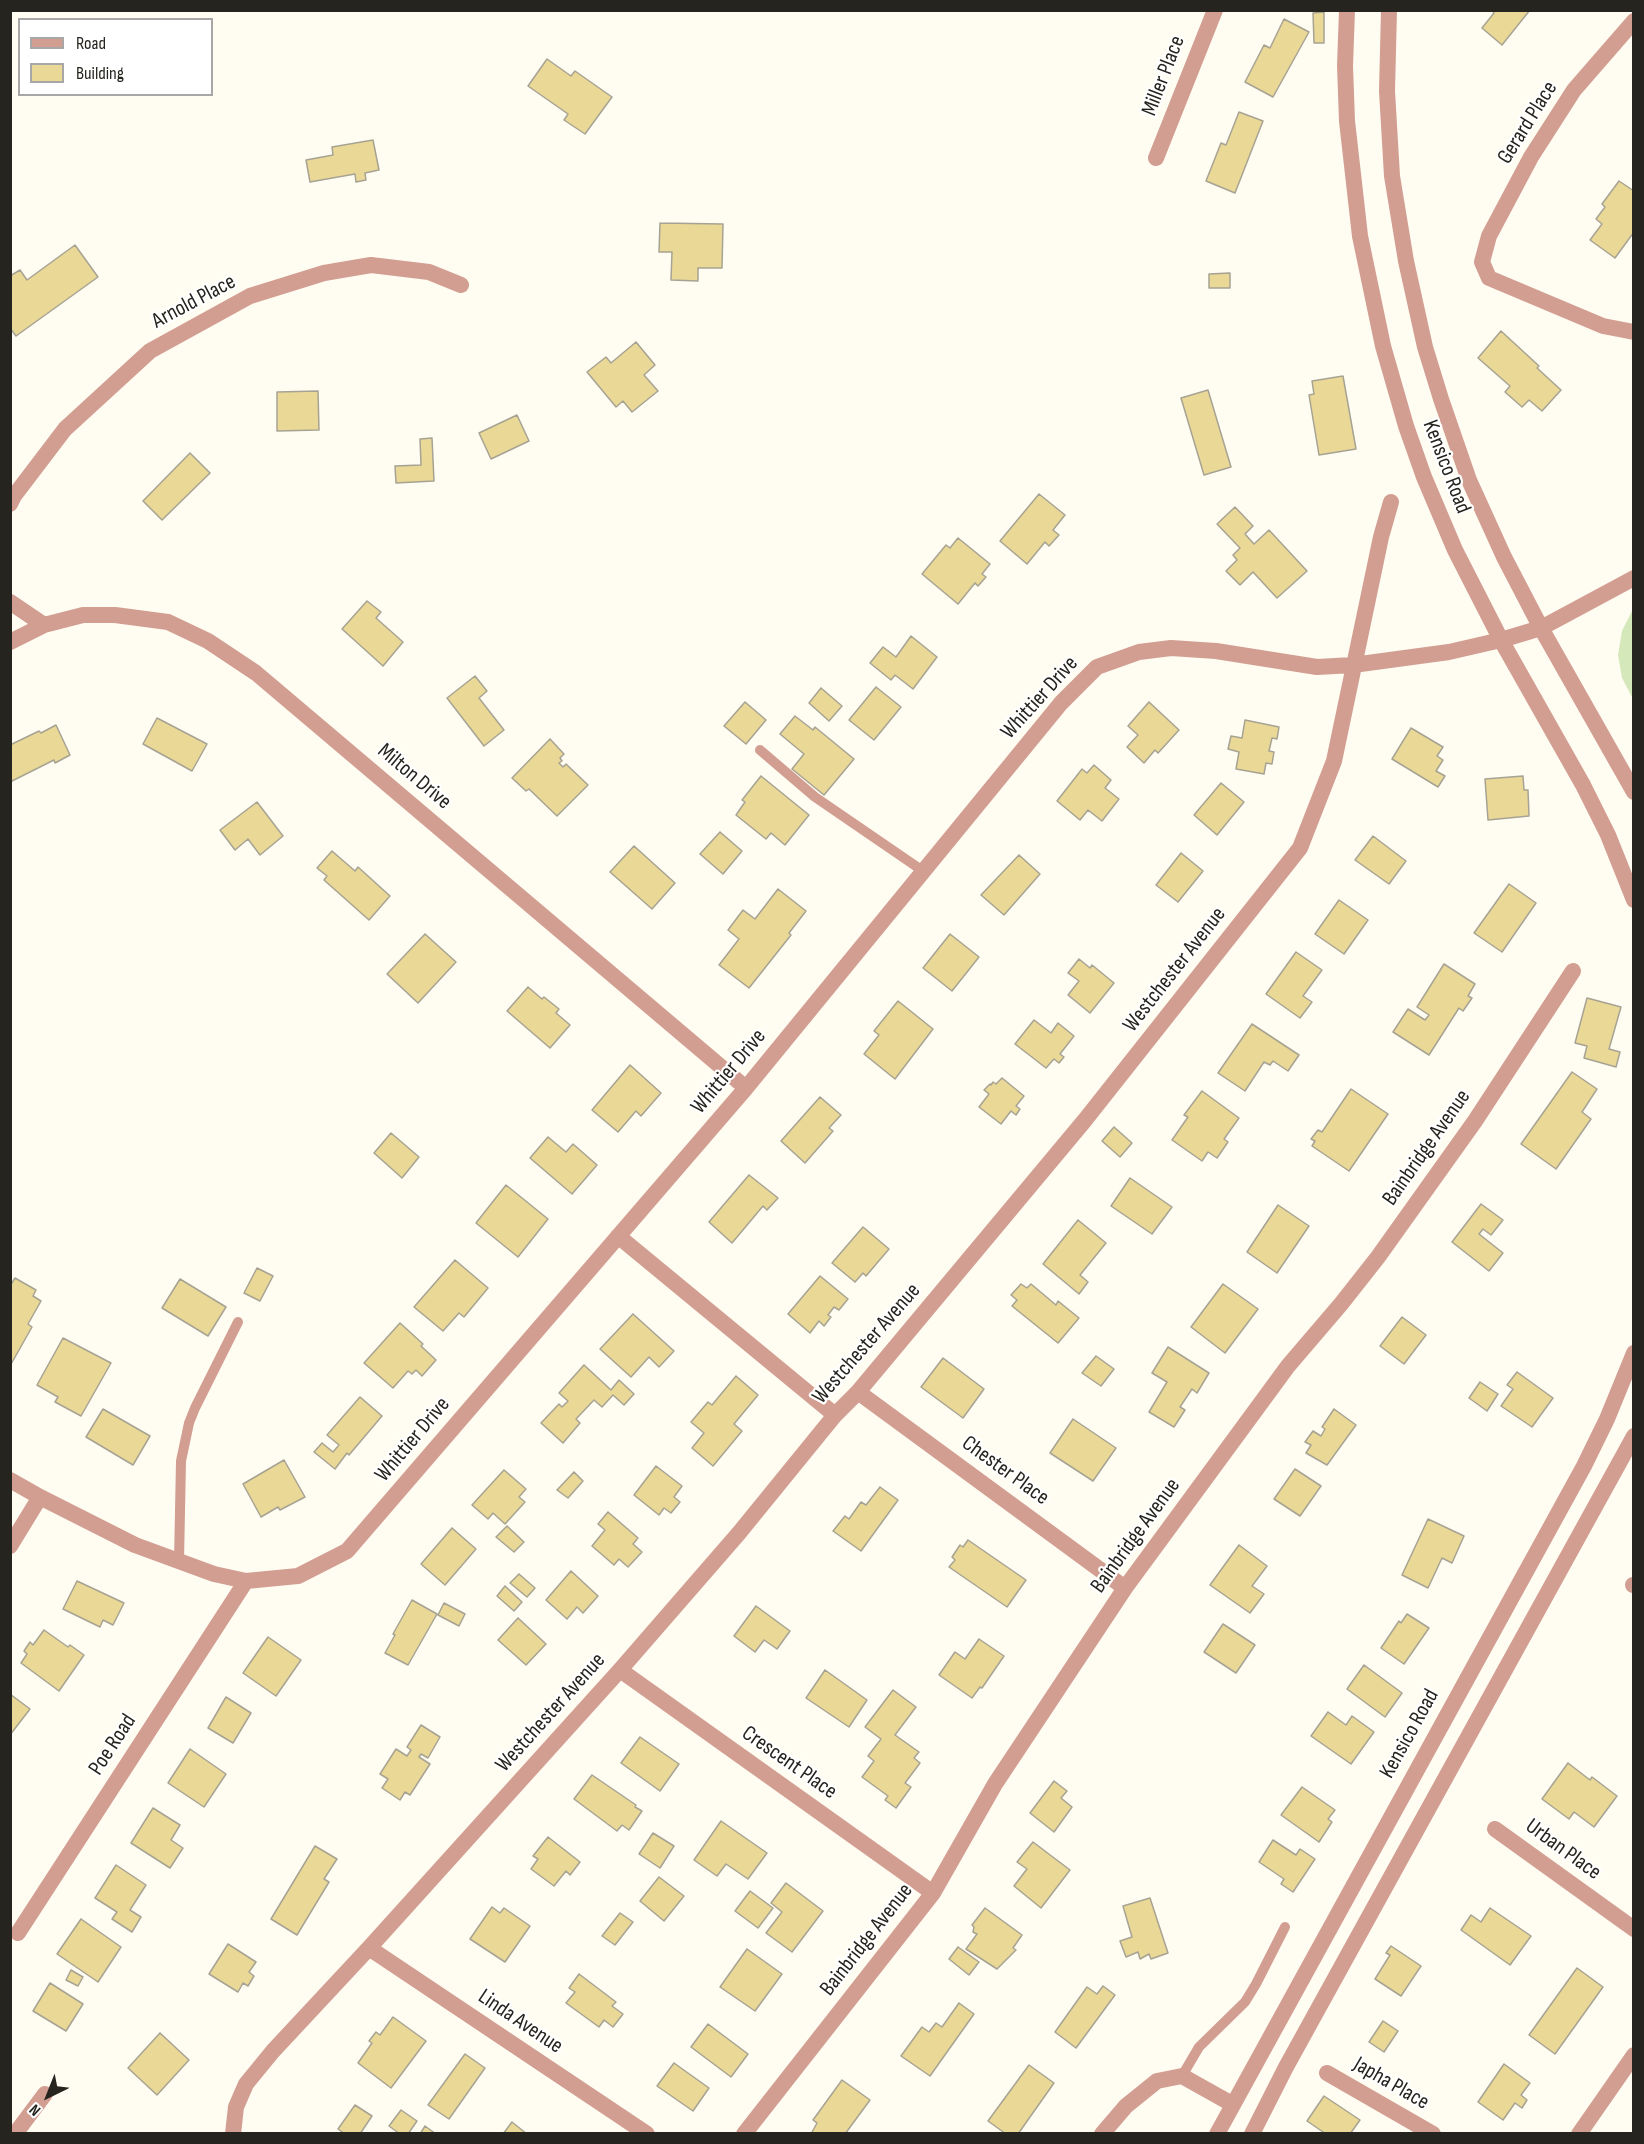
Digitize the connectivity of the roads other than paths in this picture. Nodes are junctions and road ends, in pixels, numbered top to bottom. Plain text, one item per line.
1 (1215, 10) edge
2 (1347, 10) edge
3 (1389, 10) edge
4 (1634, 21) edge
5 (1156, 158) dead end
6 (462, 285) dead end
7 (1634, 332) edge
8 (1391, 502) dead end
9 (10, 504) edge
10 (1634, 578) edge
11 (10, 602) edge
12 (44, 625) junction
13 (1541, 628) junction
14 (1501, 640) junction
15 (10, 642) edge
16 (1353, 664) junction
17 (760, 750) dead end
18 (1634, 792) edge
19 (923, 871) junction
20 (1634, 900) edge
21 (1573, 971) dead end
22 (746, 1088) junction
23 (618, 1236) junction
24 (238, 1322) dead end
25 (1634, 1353) edge
26 (858, 1392) junction
27 (835, 1414) junction
28 (1634, 1436) edge
29 (10, 1480) edge
30 (40, 1497) junction
31 (10, 1546) edge
32 (179, 1562) junction
33 (246, 1581) junction
34 (1125, 1588) junction
35 (620, 1670) junction
36 (1495, 1829) dead end
37 (933, 1893) junction
38 (1285, 1927) dead end
39 (1634, 1929) edge
40 (18, 1933) dead end
41 (369, 1948) junction
42 (1634, 2055) edge
43 (1326, 2073) dead end
44 (1182, 2076) junction
45 (45, 2094) dead end
46 (1232, 2104) junction
47 (15, 2133) edge
48 (233, 2133) edge
49 (647, 2133) edge
50 (744, 2133) edge
51 (1102, 2133) edge
52 (1217, 2133) edge
53 (1252, 2133) edge
54 (1434, 2133) edge
55 (1579, 2133) edge

1 - 5 street, Miller Place
2 - 14 street, Kensico Road
3 - 13 street, Kensico Road
4 - 7 street, Gerard Place
6 - 9 street, Arnold Place
8 - 16 street, Westchester Avenue
10 - 13 street, Whittier Drive
11 - 12 street
12 - 15 street, Milton Drive
12 - 22 street, Milton Drive
13 - 14 street, Whittier Drive
13 - 18 street, Kensico Road
14 - 16 street, Whittier Drive
14 - 20 street, Kensico Road
16 - 19 street, Whittier Drive
16 - 26 street, Westchester Avenue
17 - 19 lane
19 - 22 street, Whittier Drive
21 - 34 street, Bainbridge Avenue
22 - 23 street, Whittier Drive
23 - 27 street
23 - 33 street, Whittier Drive
24 - 32 lane
25 - 46 street, Kensico Road
26 - 27 street, Westchester Avenue
26 - 34 street, Chester Place
27 - 35 street, Westchester Avenue
28 - 53 street
29 - 30 street, Whittier Drive
30 - 31 street
30 - 32 street, Whittier Drive
32 - 33 street, Whittier Drive
33 - 40 street, Poe Road
34 - 37 street, Bainbridge Avenue
35 - 37 street, Crescent Place
35 - 41 street, Westchester Avenue
36 - 39 street, Urban Place
37 - 50 street, Bainbridge Avenue
38 - 44 lane
41 - 48 street, Westchester Avenue
41 - 49 street, Linda Avenue
42 - 55 street
43 - 54 street, Japha Place
44 - 46 street
44 - 51 street
45 - 47 street
46 - 52 street, Kensico Road

